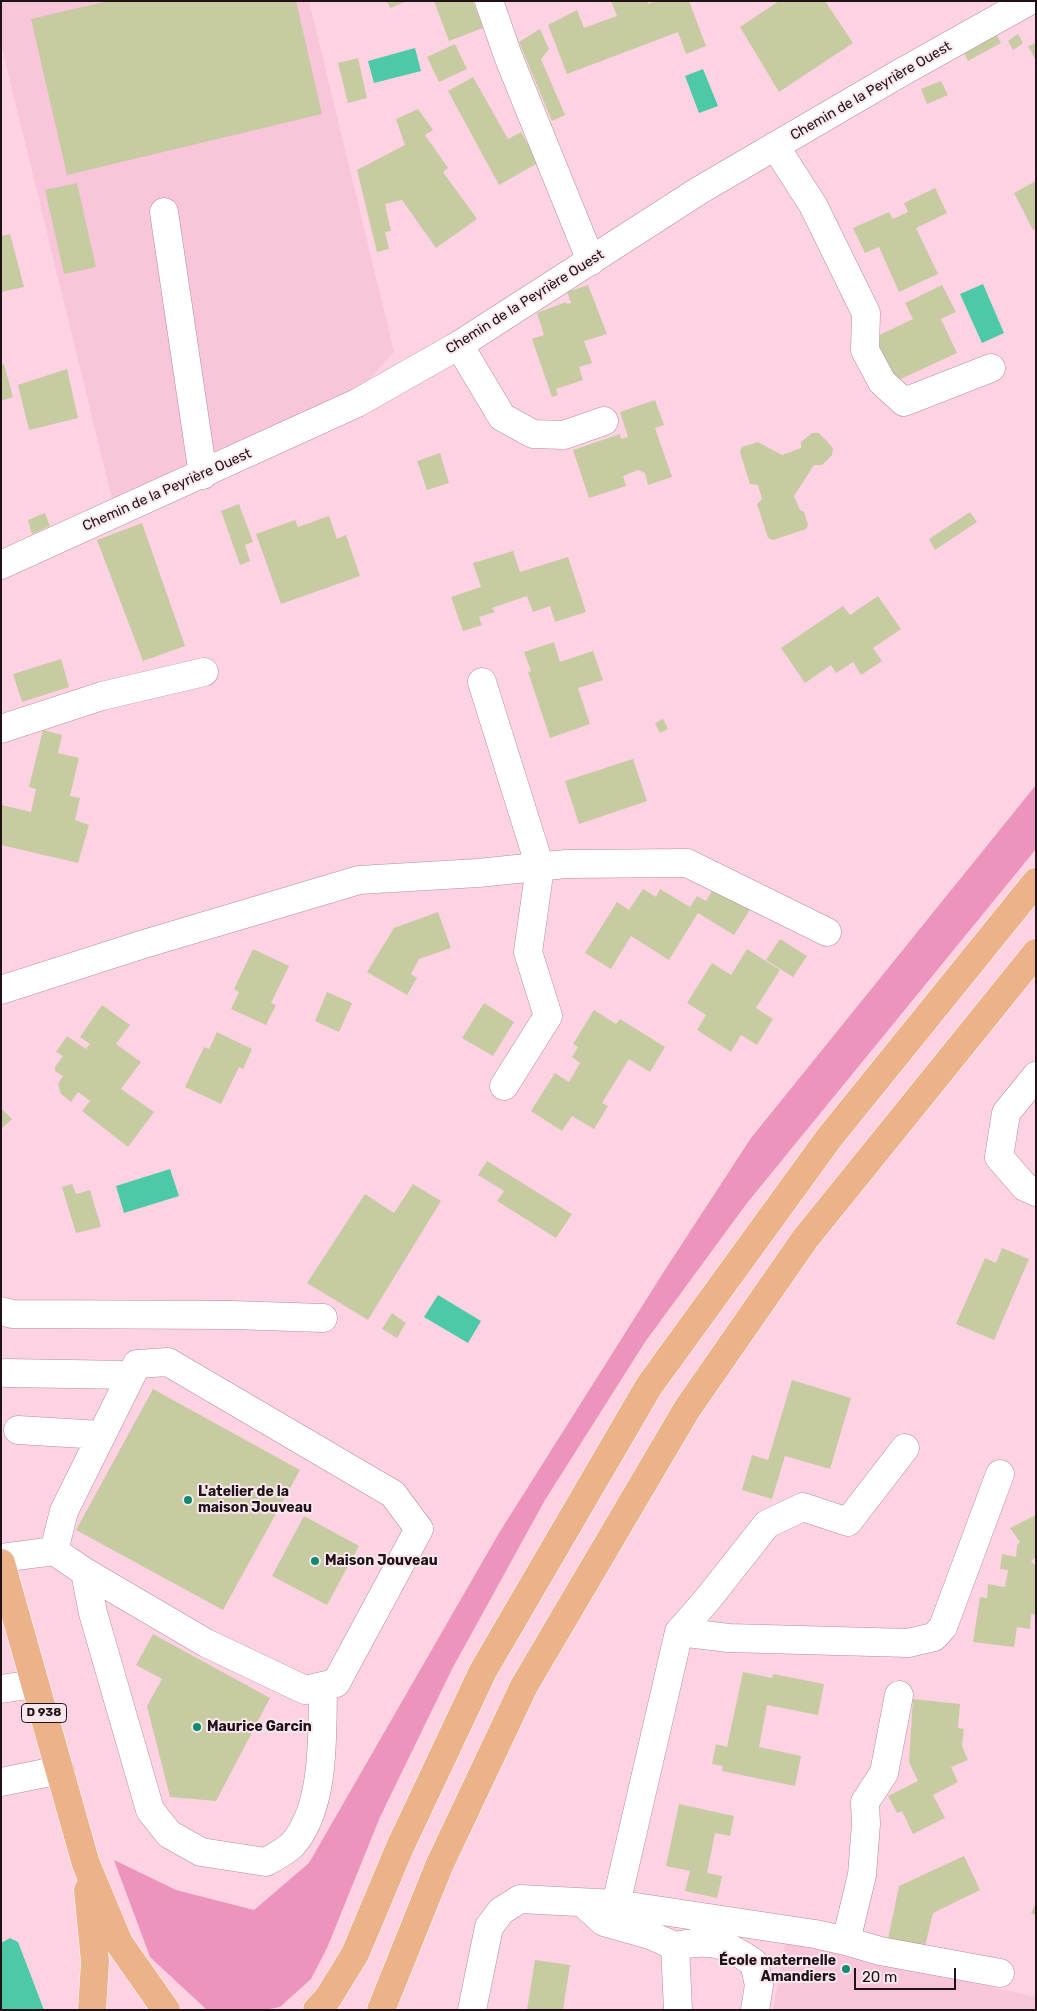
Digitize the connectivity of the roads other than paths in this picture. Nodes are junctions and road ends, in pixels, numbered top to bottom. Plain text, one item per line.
1 (490, 1) edge
2 (1016, 5) edge
3 (775, 146) junction
4 (164, 212) dead end
5 (591, 261) junction
6 (459, 345) junction
7 (991, 368) dead end
8 (604, 421) dead end
9 (203, 475) junction
10 (1, 565) edge
11 (204, 672) dead end
12 (482, 682) dead end
13 (1, 729) edge
14 (540, 867) junction
15 (1036, 882) edge
16 (827, 932) dead end
17 (1036, 953) edge
18 (1, 990) edge
19 (1036, 1076) edge
20 (504, 1086) dead end
21 (1036, 1192) edge
22 (1, 1311) edge
23 (323, 1318) dead end
24 (6, 1373) dead end
25 (131, 1375) junction
26 (18, 1430) dead end
27 (101, 1435) junction
28 (905, 1448) dead end
29 (1000, 1474) dead end
30 (54, 1551) junction
31 (1, 1558) edge
32 (1, 1563) edge
33 (85, 1572) junction
34 (679, 1632) junction
35 (35, 1684) junction
36 (323, 1686) junction
37 (1, 1688) edge
38 (899, 1695) dead end
39 (60, 1770) junction
40 (1, 1782) edge
41 (86, 1864) junction
42 (583, 1903) junction
43 (616, 1904) junction
44 (846, 1941) junction
45 (675, 1946) junction
46 (1000, 1973) dead end
47 (92, 2010) edge
48 (166, 2010) edge
49 (317, 2010) edge
50 (381, 2010) edge
51 (472, 2010) edge
52 (678, 2010) edge
53 (755, 2010) edge

1 - 5 street
2 - 3 street, Chemin de la Peyrière Ouest
3 - 5 street, Chemin de la Peyrière Ouest
3 - 7 street
4 - 9 street
5 - 6 street, Chemin de la Peyrière Ouest
6 - 8 street
6 - 9 street, Chemin de la Peyrière Ouest
9 - 10 street, Chemin de la Peyrière Ouest
11 - 13 street
12 - 14 street
14 - 16 street
14 - 18 street
14 - 20 street
15 - 49 main road
17 - 50 main road
19 - 21 street
22 - 23 street
24 - 25 street
25 - 27 street
25 - 36 street
26 - 27 street
27 - 30 street
28 - 34 street
29 - 34 street
30 - 31 street
30 - 33 street
32 - 35 main road, D 938
33 - 36 street
33 - 36 street
34 - 43 street
35 - 37 street
35 - 39 main road, D 938
38 - 44 street
39 - 40 street
39 - 41 main road, D 938
41 - 47 main road, D 938
41 - 48 main road, D 938
42 - 43 street
42 - 45 street
42 - 51 street
43 - 44 street
44 - 46 street
45 - 52 street
45 - 53 street

